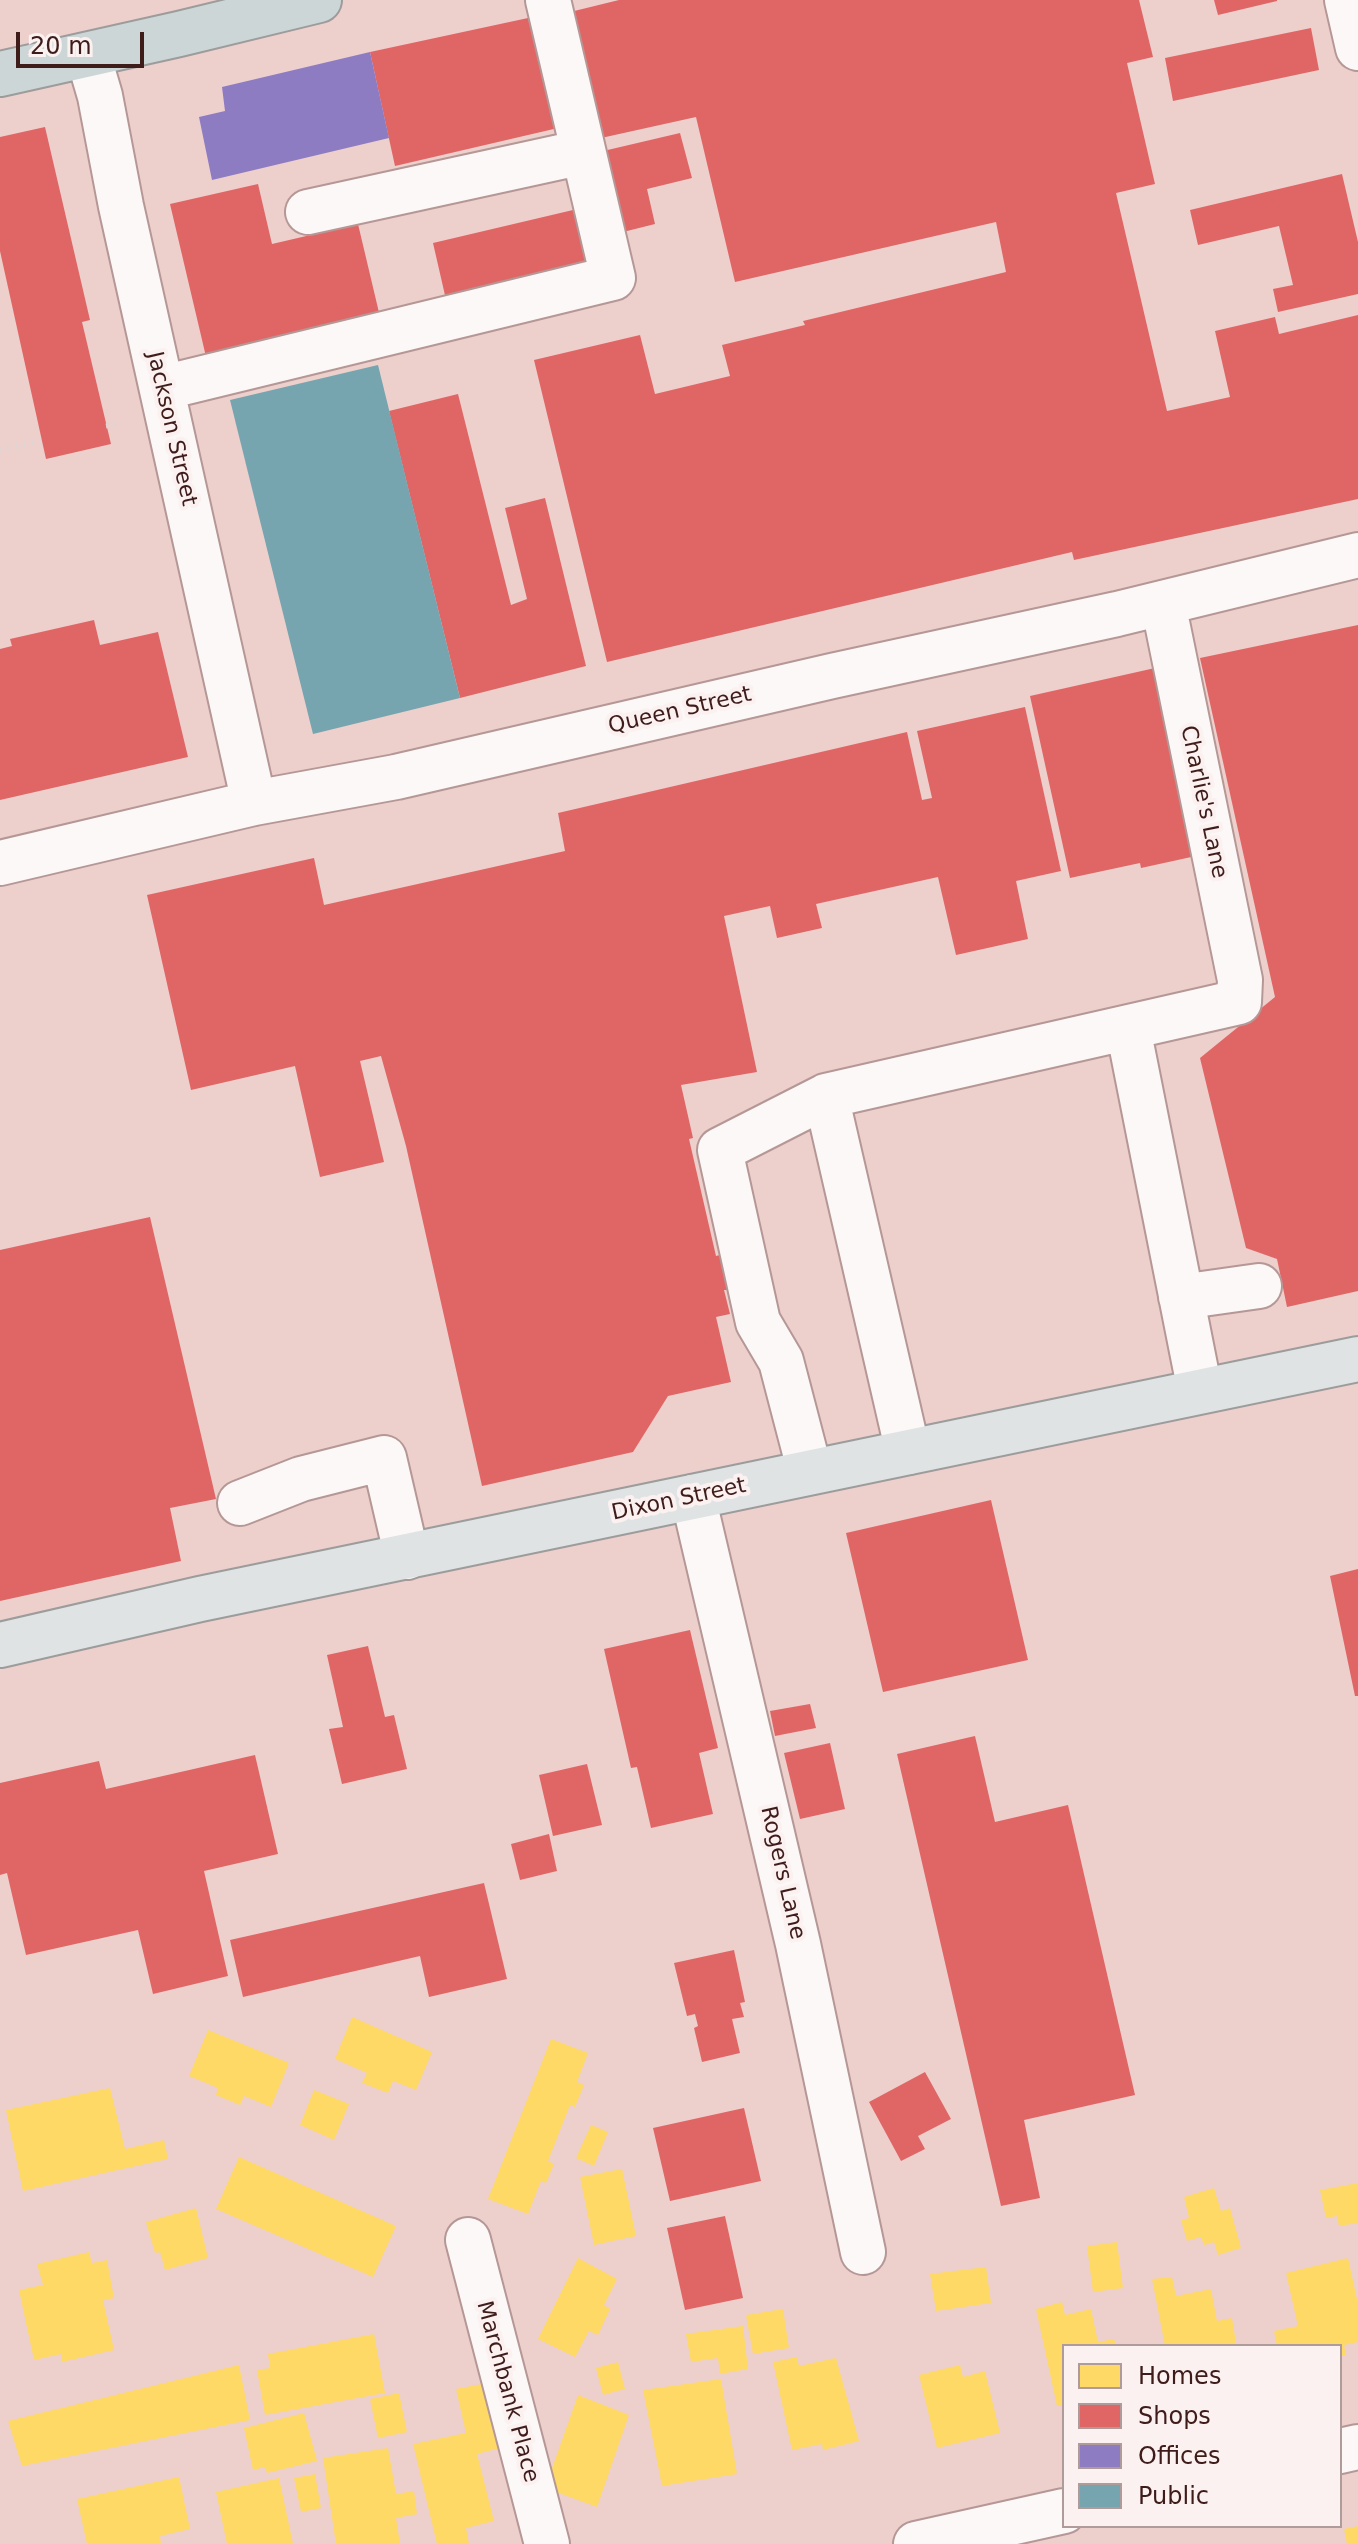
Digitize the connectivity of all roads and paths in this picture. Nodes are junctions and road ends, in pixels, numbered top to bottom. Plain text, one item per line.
1 (319, 0) edge
2 (548, 0) edge
3 (1347, 0) edge
4 (1358, 48) edge
5 (88, 55) junction
6 (0, 74) edge
7 (583, 152) junction
8 (308, 212) dead end
9 (162, 388) junction
10 (118, 424) dead end
11 (106, 426) dead end
12 (42, 441) dead end
13 (0, 450) edge
14 (1358, 555) edge
15 (1163, 603) junction
16 (254, 803) junction
17 (0, 863) edge
18 (1128, 1028) junction
19 (826, 1096) junction
20 (1259, 1286) dead end
21 (1181, 1297) junction
22 (1358, 1359) edge
23 (1200, 1391) junction
24 (908, 1452) junction
25 (810, 1472) junction
26 (693, 1497) junction
27 (240, 1503) dead end
28 (407, 1557) junction
29 (0, 1645) edge
30 (468, 2240) dead end
31 (863, 2252) dead end
32 (1062, 2511) edge
33 (547, 2544) edge
34 (916, 2544) edge

1 - 5 highway
2 - 7 street
3 - 4 street
5 - 6 highway
5 - 9 street, Jackson Street
7 - 8 street
7 - 9 street
9 - 16 street, Jackson Street
10 - 11 path
12 - 13 path
14 - 15 street, Queen Street
15 - 16 street, Queen Street
15 - 18 street, Charlie's Lane
16 - 17 street, Queen Street
18 - 19 street
18 - 21 street
19 - 24 street
19 - 25 street
20 - 21 street
21 - 23 street
22 - 23 main road, Dixon Street
23 - 24 main road, Dixon Street
24 - 25 main road, Dixon Street
25 - 26 main road, Dixon Street
26 - 28 main road, Dixon Street
26 - 31 street, Rogers Lane
27 - 28 street
28 - 29 main road, Dixon Street
30 - 33 street, Marchbank Place
32 - 34 street

